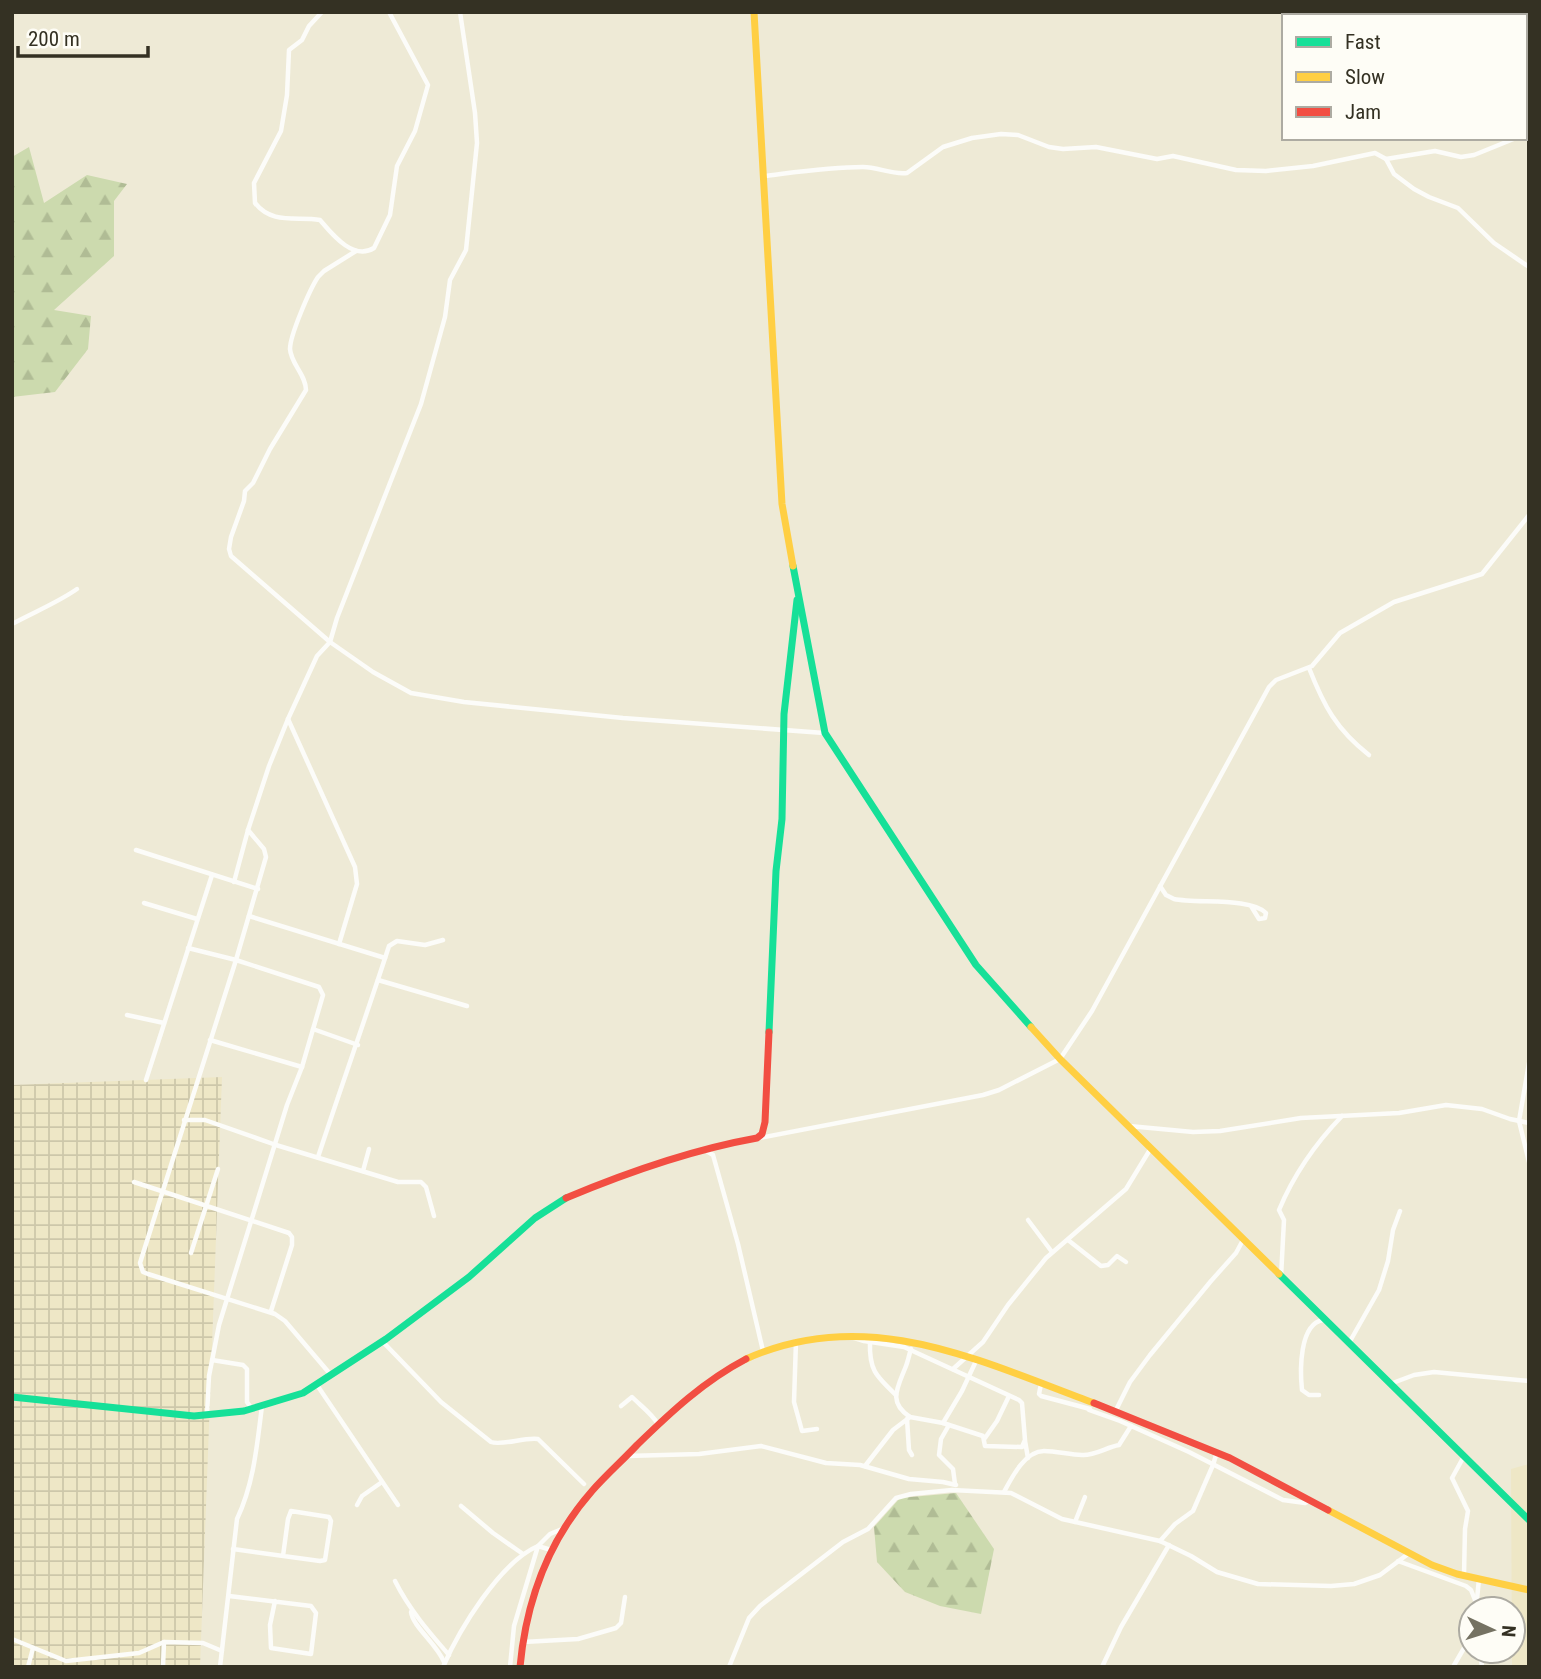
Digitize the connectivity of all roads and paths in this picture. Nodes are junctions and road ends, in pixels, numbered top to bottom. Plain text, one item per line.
1 (322, 12) edge
2 (389, 12) edge
3 (460, 12) edge
4 (754, 12) edge
5 (1511, 140) edge
6 (1386, 159) junction
7 (763, 176) junction
8 (356, 251) junction
9 (1529, 267) edge
10 (1529, 516) edge
11 (77, 589) dead end
12 (798, 592) junction
13 (12, 624) edge
14 (330, 642) junction
15 (1309, 668) junction
16 (288, 719) junction
17 (783, 729) junction
18 (825, 733) junction
19 (1369, 755) dead end
20 (248, 830) junction
21 (136, 850) dead end
22 (212, 875) junction
23 (234, 882) junction
24 (1160, 886) junction
25 (258, 889) junction
26 (144, 903) dead end
27 (1251, 906) dead end
28 (249, 916) junction
29 (197, 919) junction
30 (443, 940) dead end
31 (339, 944) junction
32 (188, 948) junction
33 (385, 958) junction
34 (236, 960) junction
35 (378, 981) junction
36 (467, 1006) dead end
37 (127, 1015) dead end
38 (164, 1023) junction
39 (313, 1029) junction
40 (211, 1040) junction
41 (358, 1045) junction
42 (1060, 1059) junction
43 (1529, 1063) edge
44 (302, 1067) junction
45 (146, 1080) dead end
46 (1342, 1115) junction
47 (184, 1120) junction
48 (1519, 1121) junction
49 (1529, 1123) edge
50 (1129, 1126) junction
51 (757, 1138) junction
52 (276, 1145) junction
53 (719, 1145) junction
54 (1151, 1148) junction
55 (369, 1149) dead end
56 (703, 1149) junction
57 (713, 1155) junction
58 (318, 1157) junction
59 (1529, 1162) edge
60 (218, 1169) dead end
61 (363, 1171) junction
62 (134, 1182) dead end
63 (161, 1193) junction
64 (206, 1207) junction
65 (1400, 1211) dead end
66 (434, 1216) dead end
67 (1028, 1220) dead end
68 (252, 1221) junction
69 (1068, 1240) junction
70 (1243, 1240) junction
71 (1052, 1252) junction
72 (191, 1253) dead end
73 (1126, 1262) dead end
74 (1281, 1278) junction
75 (228, 1298) junction
76 (271, 1311) junction
77 (1324, 1320) junction
78 (846, 1334) junction
79 (382, 1341) junction
80 (796, 1341) junction
81 (870, 1342) junction
82 (1348, 1344) junction
83 (911, 1349) junction
84 (944, 1349) junction
85 (763, 1351) junction
86 (966, 1357) junction
87 (212, 1360) junction
88 (976, 1360) junction
89 (939, 1363) junction
90 (953, 1369) junction
91 (331, 1376) junction
92 (969, 1378) junction
93 (1529, 1381) edge
94 (1041, 1383) junction
95 (1389, 1384) junction
96 (317, 1385) junction
97 (896, 1395) junction
98 (1319, 1395) dead end
99 (1009, 1396) junction
100 (12, 1397) edge
101 (1092, 1402) junction
102 (262, 1406) junction
103 (621, 1406) dead end
104 (251, 1409) junction
105 (1089, 1410) junction
106 (1116, 1410) junction
107 (207, 1416) junction
108 (909, 1418) junction
109 (946, 1424) junction
110 (659, 1425) junction
111 (1131, 1426) junction
112 (817, 1429) dead end
113 (985, 1438) junction
114 (1025, 1440) junction
115 (1217, 1452) junction
116 (912, 1455) dead end
117 (627, 1456) junction
118 (1028, 1458) junction
119 (1464, 1458) junction
120 (1213, 1465) junction
121 (865, 1466) junction
122 (382, 1482) junction
123 (584, 1484) dead end
124 (956, 1487) junction
125 (1004, 1492) junction
126 (1085, 1497) dead end
127 (1311, 1500) junction
128 (357, 1505) dead end
129 (398, 1505) dead end
130 (461, 1506) dead end
131 (1529, 1520) edge
132 (1075, 1522) junction
133 (562, 1529) junction
134 (1160, 1541) junction
135 (1169, 1545) junction
136 (538, 1546) junction
137 (233, 1549) junction
138 (551, 1550) junction
139 (523, 1554) junction
140 (1409, 1554) junction
141 (283, 1556) junction
142 (1397, 1561) junction
143 (1464, 1576) junction
144 (1479, 1579) junction
145 (395, 1581) dead end
146 (1529, 1590) edge
147 (1473, 1595) edge
148 (1476, 1595) edge
149 (229, 1596) junction
150 (625, 1597) dead end
151 (275, 1601) junction
152 (410, 1608) junction
153 (12, 1639) edge
154 (164, 1642) junction
155 (522, 1643) junction
156 (33, 1648) junction
157 (222, 1651) junction
158 (449, 1655) junction
159 (75, 1664) edge
160 (444, 1665) edge
161 (28, 1667) edge
162 (163, 1667) edge
163 (220, 1667) edge
164 (510, 1667) edge
165 (520, 1667) edge
166 (729, 1667) edge
167 (1102, 1667) edge

1 - 8 street
2 - 8 street
3 - 14 street
4 - 7 street
5 - 6 street
6 - 7 street
6 - 9 street
7 - 12 street
8 - 14 street
10 - 15 street
11 - 13 street
12 - 17 street
12 - 18 street
14 - 16 street
14 - 17 street
15 - 19 street
15 - 24 street
16 - 20 street
16 - 31 street
17 - 18 street
17 - 51 street
18 - 42 street
20 - 23 street
20 - 25 street
21 - 22 street
22 - 23 street
22 - 29 street
23 - 25 street
24 - 27 street
24 - 42 street
25 - 28 street
26 - 29 street
28 - 31 street
28 - 34 street
29 - 32 street
30 - 33 street
31 - 33 street
32 - 34 street
32 - 38 street
33 - 35 street
34 - 39 street
34 - 40 street
35 - 36 street
35 - 41 street
37 - 38 street
38 - 45 street
39 - 41 street
39 - 44 street
40 - 44 street
40 - 47 street
41 - 58 street
42 - 50 street
42 - 51 street
43 - 48 street
44 - 52 street
46 - 48 street
46 - 50 street
46 - 74 street
47 - 52 street
47 - 63 street
48 - 49 street
48 - 59 street
50 - 54 street
51 - 53 street
52 - 58 street
52 - 68 street
53 - 56 street
53 - 57 street
54 - 69 street
54 - 70 street
55 - 61 street
56 - 57 street
56 - 79 street
57 - 85 street
58 - 61 street
60 - 64 street
61 - 66 street
62 - 63 street
63 - 64 street
63 - 75 street
64 - 68 street
64 - 72 street
65 - 82 street
67 - 71 street
68 - 75 street
68 - 76 street
69 - 71 street
69 - 73 street
70 - 74 street
70 - 106 street
71 - 86 street
74 - 77 street
75 - 76 street
75 - 87 street
76 - 91 street
77 - 82 street
77 - 98 street
78 - 80 street
78 - 81 street
78 - 84 street
79 - 91 street
79 - 123 street
80 - 85 street
80 - 112 street
81 - 83 street
81 - 97 street
82 - 95 street
83 - 89 street
83 - 97 street
84 - 86 street
84 - 89 street
85 - 110 street
86 - 88 street
86 - 90 street
87 - 104 street
87 - 107 street
88 - 92 street
88 - 94 street
89 - 90 street
90 - 92 street
91 - 96 street
92 - 99 street
92 - 109 street
93 - 95 street
94 - 101 street
94 - 105 street
95 - 119 street
96 - 102 street
96 - 122 street
97 - 108 street
99 - 113 street
99 - 114 street
100 - 107 street
101 - 105 street
101 - 106 street
102 - 104 street
102 - 137 street
103 - 110 street
104 - 107 street
105 - 111 street
106 - 115 street
108 - 109 street
108 - 116 street
108 - 121 street
109 - 113 street
109 - 124 street
110 - 117 street
111 - 118 street
111 - 120 street
113 - 114 street
114 - 118 street
115 - 120 street
115 - 127 street
117 - 121 street
117 - 133 street
118 - 125 street
119 - 131 street
119 - 143 street
120 - 127 street
120 - 134 street
121 - 124 street
122 - 128 street
122 - 129 street
124 - 125 street
124 - 166 street
125 - 132 street
126 - 132 street
127 - 140 street
130 - 139 street
132 - 134 street
133 - 136 street
133 - 138 street
134 - 135 street
135 - 142 street
135 - 167 street
136 - 138 street
136 - 139 street
136 - 164 street
137 - 141 street
137 - 149 street
138 - 155 street
139 - 158 street
140 - 142 street
140 - 143 street
141 - 141 street
142 - 147 street
143 - 144 street
144 - 146 street
144 - 148 street
145 - 152 street
149 - 151 street
149 - 157 street
150 - 155 street
151 - 151 street
152 - 158 street
152 - 160 street
153 - 156 street
154 - 157 street
154 - 159 street
154 - 162 street
155 - 165 street
156 - 159 street
156 - 161 street
157 - 163 street
158 - 160 street

